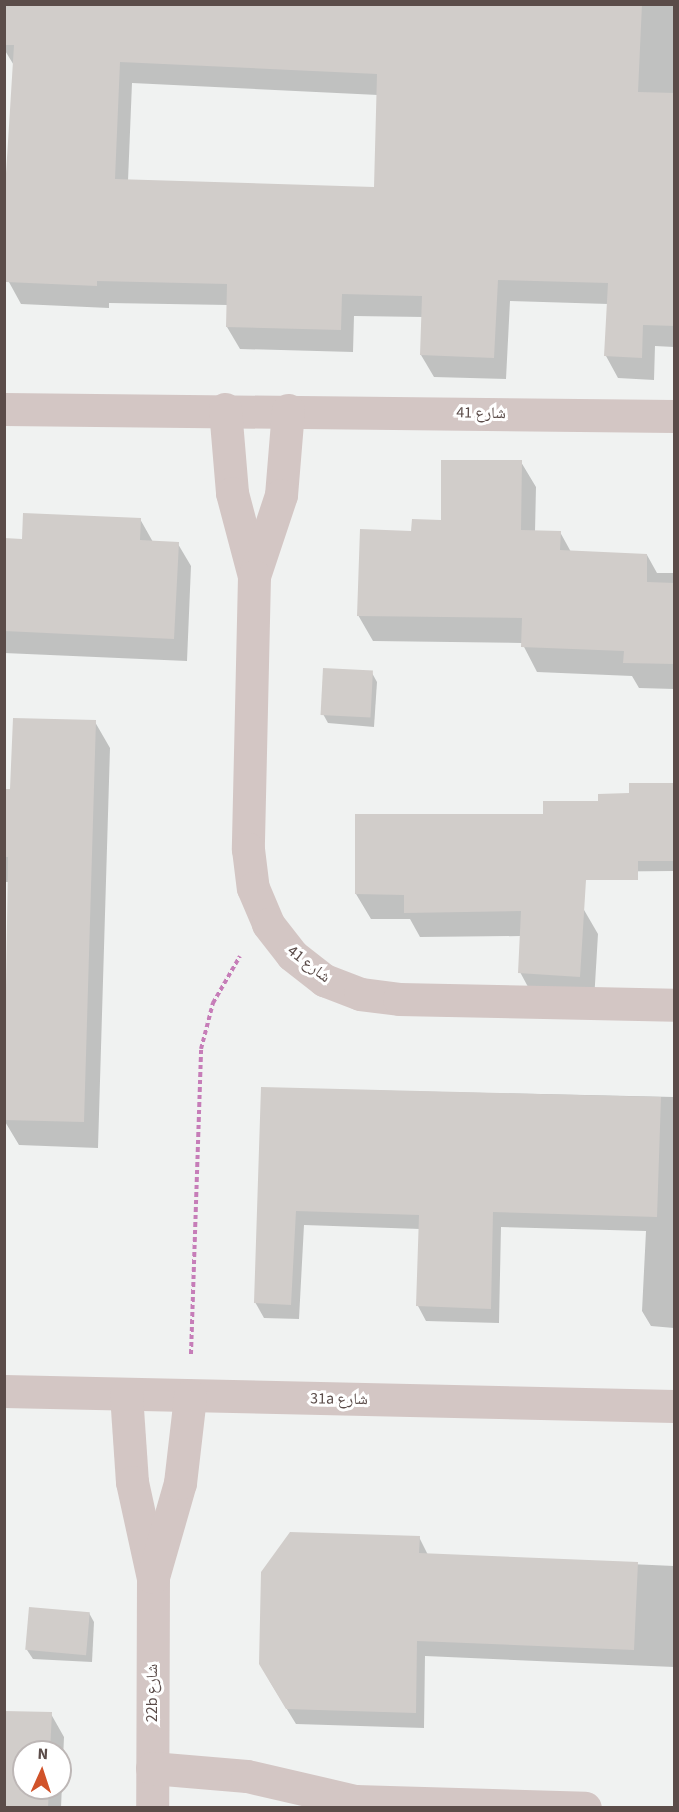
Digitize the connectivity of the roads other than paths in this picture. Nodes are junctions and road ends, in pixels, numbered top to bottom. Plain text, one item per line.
1 (8, 406) edge
2 (225, 409) junction
3 (288, 410) junction
4 (675, 416) edge
5 (254, 576) junction
6 (675, 1005) edge
7 (4, 1391) edge
8 (126, 1394) junction
9 (190, 1395) junction
10 (675, 1406) edge
11 (153, 1578) junction
12 (152, 1768) junction
13 (340, 1804) edge
14 (152, 1808) edge
15 (585, 1808) edge

1 - 2 street, شارع 41
2 - 3 street, شارع 41
2 - 5 street, شارع 41
3 - 4 street, شارع 41
3 - 5 street, شارع 41
5 - 6 street, شارع 41
7 - 8 street, 31a شارع
8 - 9 street, 31a شارع
8 - 11 street
9 - 10 street, 31a شارع
9 - 11 street
11 - 12 street, 22b شارع
12 - 13 street
12 - 14 street, 22b شارع
13 - 15 street

